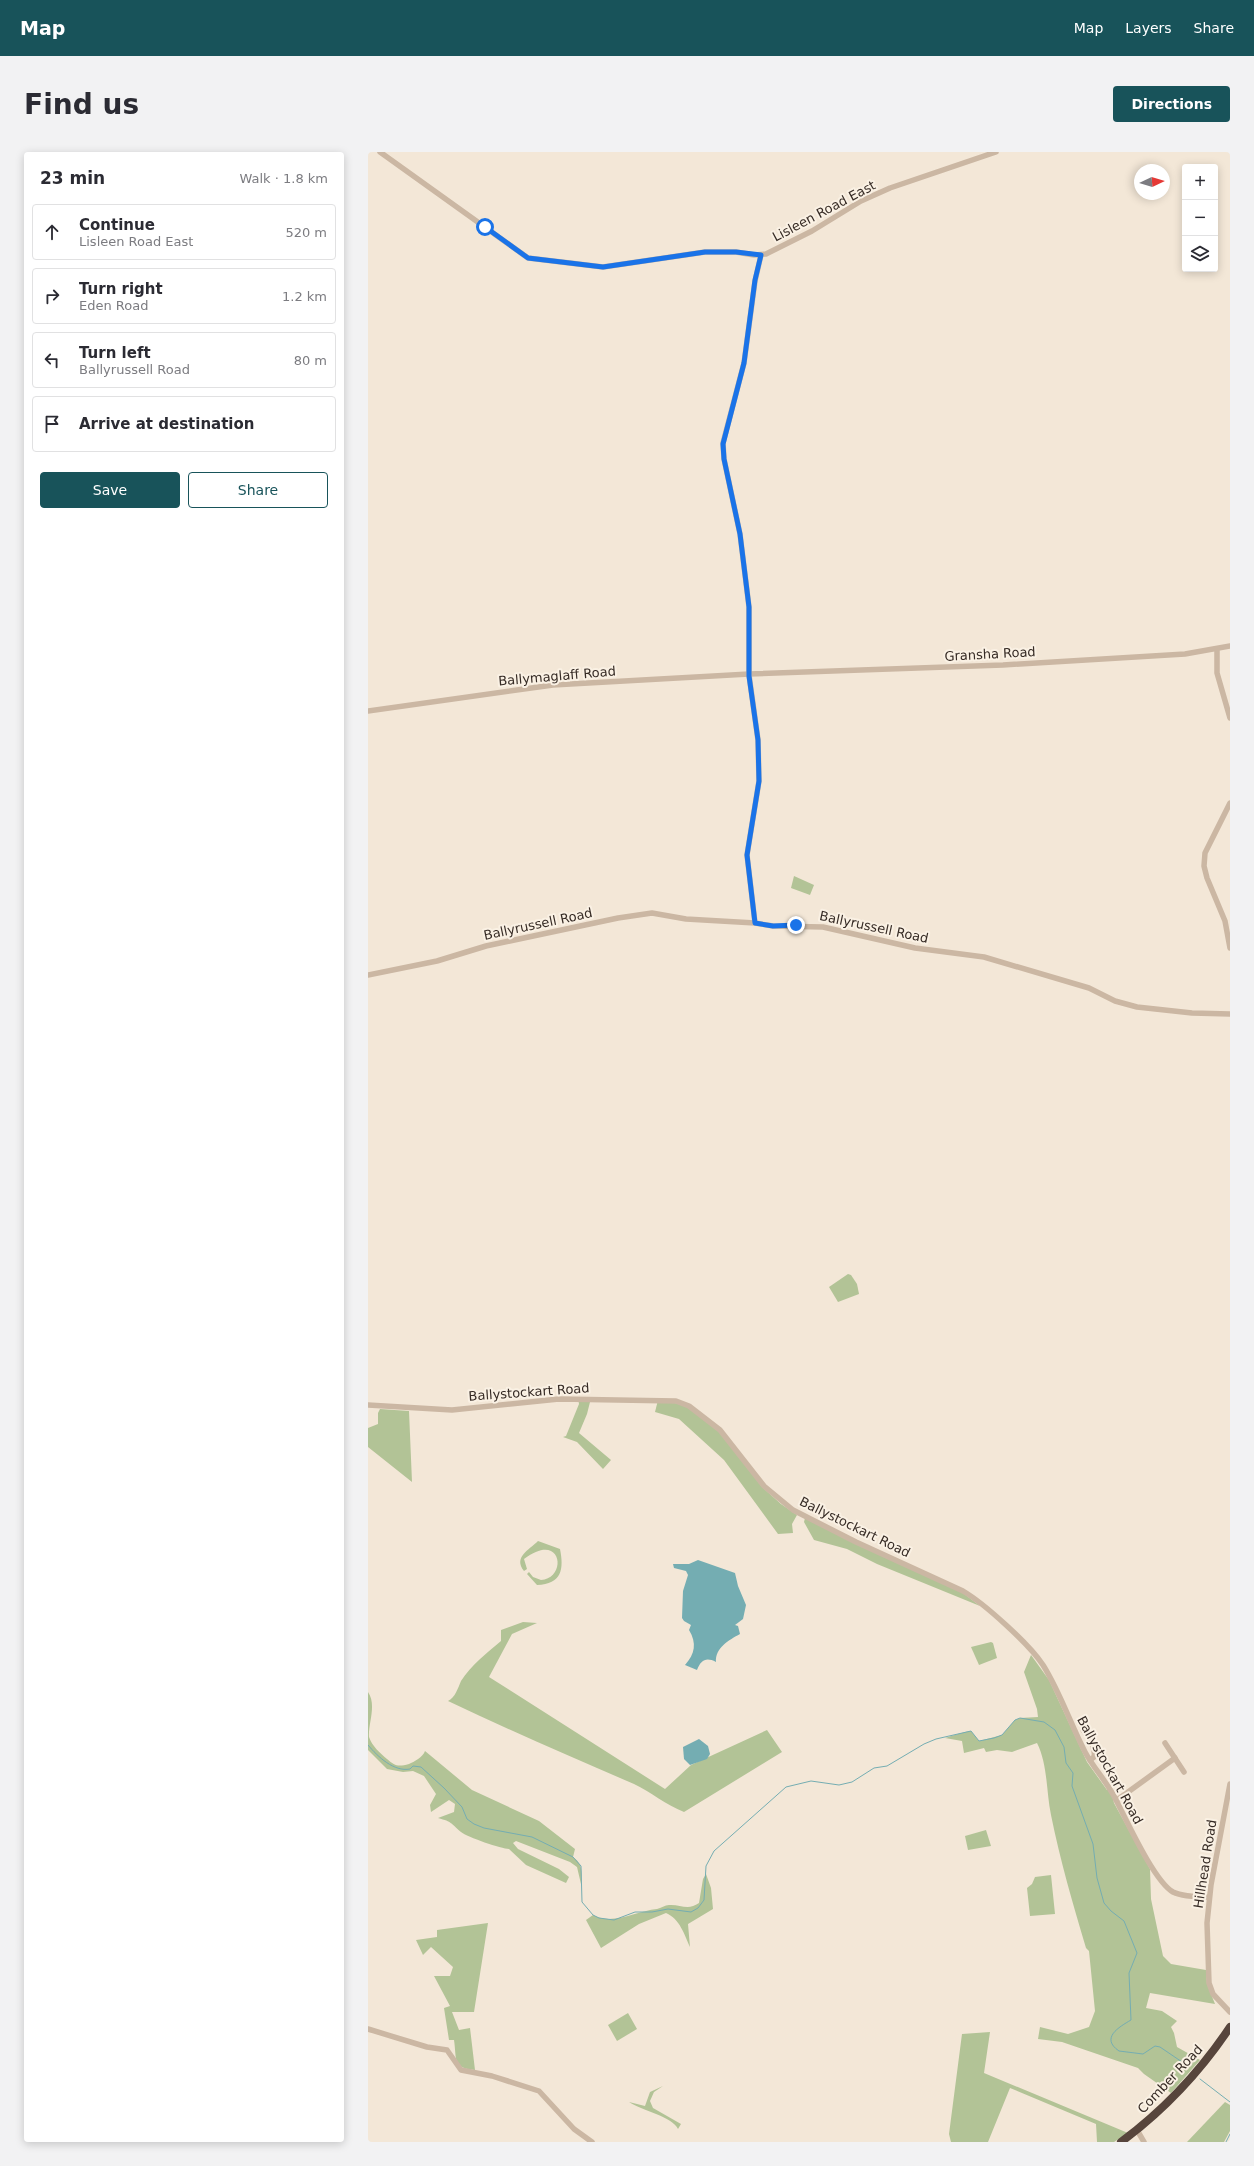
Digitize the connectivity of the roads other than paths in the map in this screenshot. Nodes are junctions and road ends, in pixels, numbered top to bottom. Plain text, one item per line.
1 (380, 152) edge
2 (996, 152) edge
3 (761, 255) junction
4 (1230, 646) edge
5 (1217, 650) junction
6 (749, 674) junction
7 (368, 711) edge
8 (1230, 718) edge
9 (1230, 804) edge
10 (755, 923) junction
11 (1230, 948) edge
12 (368, 975) edge
13 (1230, 1014) edge
14 (368, 1405) edge
15 (1083, 1730) dead end
16 (1165, 1743) dead end
17 (1175, 1758) junction
18 (1090, 1760) junction
19 (1184, 1772) dead end
20 (1230, 1784) edge
21 (1117, 1800) junction
22 (1209, 1897) junction
23 (1230, 2012) edge
24 (1230, 2027) edge
25 (368, 2029) edge
26 (1137, 2130) junction
27 (592, 2142) edge
28 (1121, 2142) edge
29 (1144, 2142) edge

1 - 3 street, Lisleen Road East
2 - 3 street, Lisleen Road East
3 - 6 street
4 - 5 street, Gransha Road
5 - 6 street, Gransha Road
5 - 8 street
6 - 7 street, Ballymaglaff Road
6 - 10 street
9 - 11 street
10 - 12 street, Ballyrussell Road
10 - 13 street, Ballyrussell Road
14 - 18 street, Ballystockart Road
15 - 18 street
16 - 17 street
17 - 19 street
17 - 21 street
18 - 21 street, Ballystockart Road
20 - 22 street, Hillhead Road
21 - 22 street, Ballystockart Road
22 - 23 street, Hillhead Road
24 - 26 highway, Comber Road
25 - 27 street
26 - 28 highway, Comber Road
26 - 29 street

